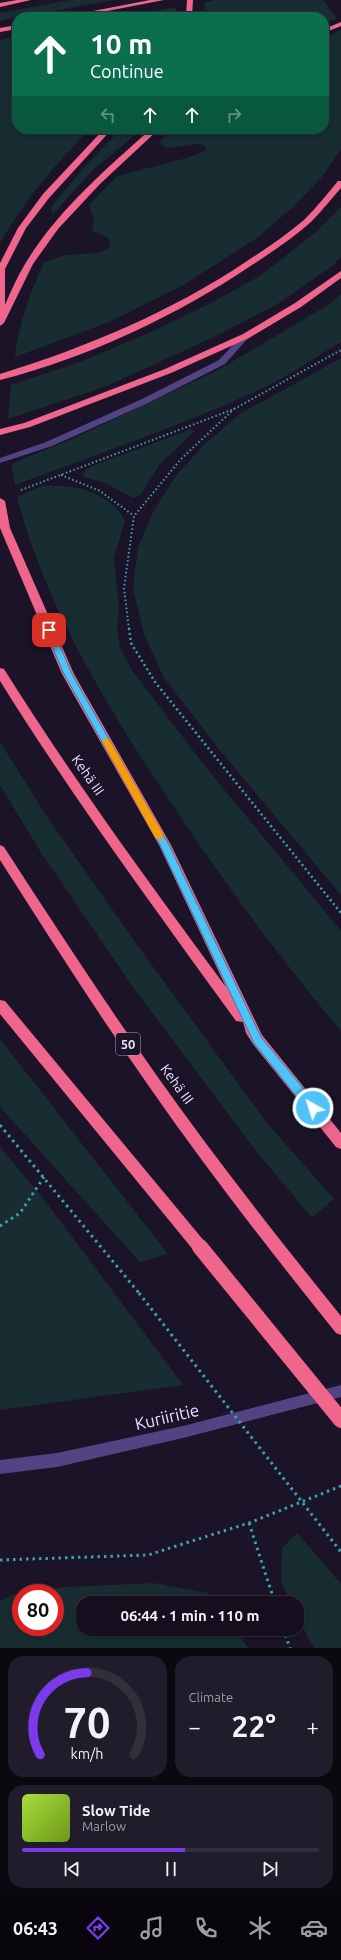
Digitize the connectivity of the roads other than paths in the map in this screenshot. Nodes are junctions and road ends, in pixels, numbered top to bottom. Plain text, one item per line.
1 (28, 0) edge
2 (160, 0) edge
3 (190, 0) edge
4 (0, 5) edge
5 (93, 12) edge
6 (189, 12) edge
7 (341, 24) edge
8 (12, 28) edge
9 (329, 29) edge
10 (0, 30) edge
11 (103, 134) edge
12 (150, 134) edge
13 (341, 183) edge
14 (341, 274) edge
15 (0, 322) edge
16 (246, 336) junction
17 (0, 377) edge
18 (0, 432) edge
19 (0, 461) edge
20 (0, 501) edge
21 (0, 672) edge
22 (0, 850) edge
23 (0, 1005) edge
24 (258, 1040) junction
25 (341, 1143) edge
26 (341, 1328) edge
27 (341, 1391) edge
28 (341, 1420) edge
29 (0, 1467) edge

1 - 4 highway
2 - 5 highway
3 - 6 highway
7 - 9 highway
8 - 10 highway
11 - 15 highway
12 - 15 highway
13 - 17 highway
14 - 16 highway
16 - 18 highway
16 - 19 street
20 - 24 highway
21 - 24 highway, Kehä III
22 - 26 highway, Kehä III / 50
23 - 28 highway, bridge
24 - 25 highway, Kehä III
27 - 29 street, Kuriiritie

